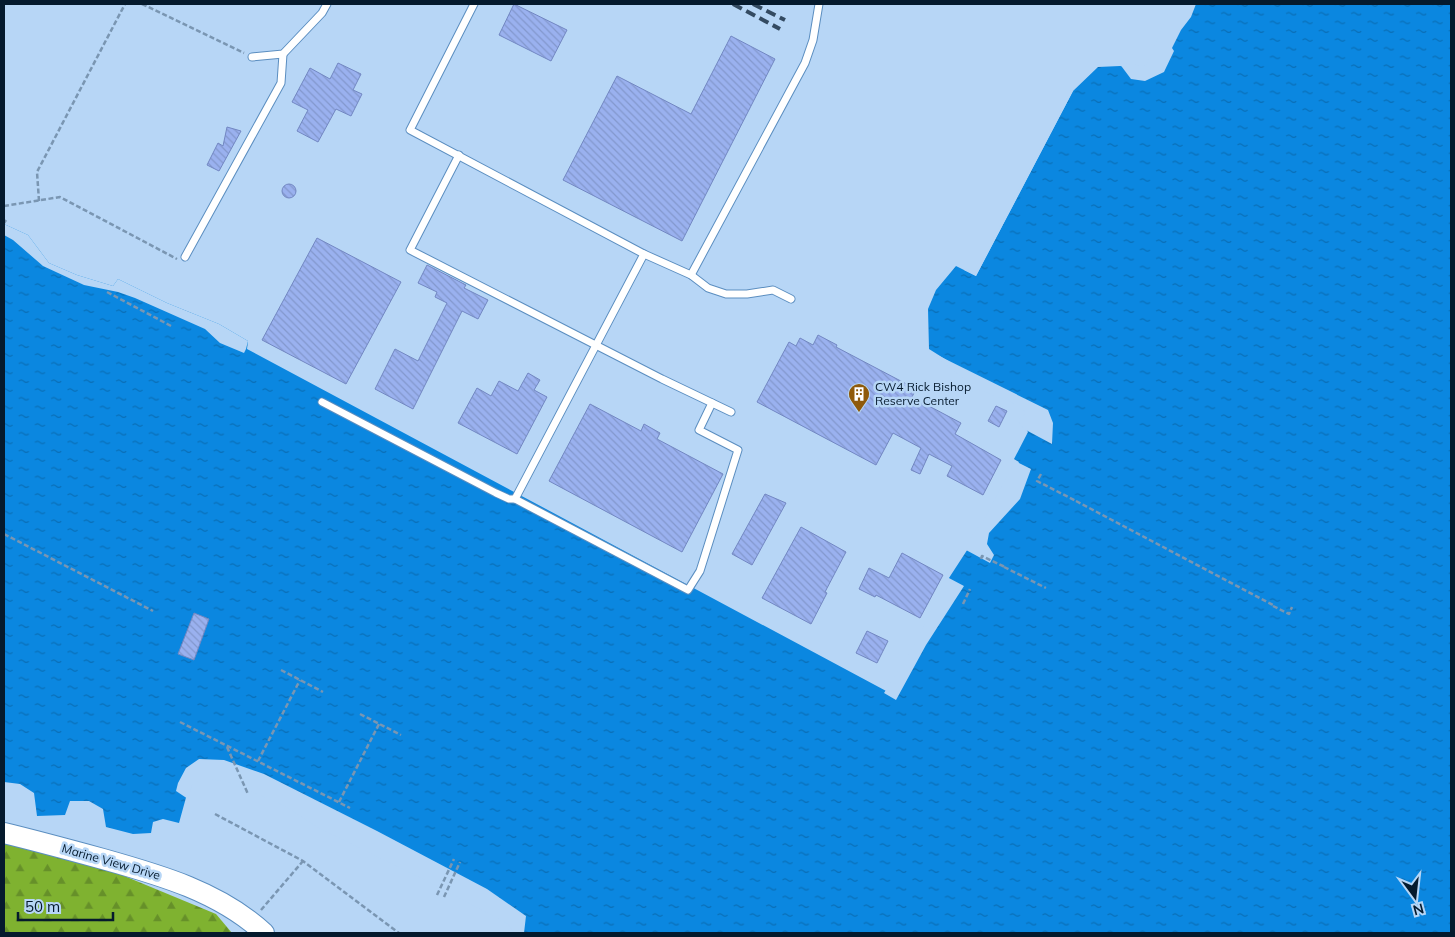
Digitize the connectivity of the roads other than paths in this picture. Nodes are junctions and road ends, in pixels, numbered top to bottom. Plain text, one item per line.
1 (327, 4) edge
2 (474, 4) edge
3 (820, 4) edge
4 (283, 54) junction
5 (252, 57) road end
6 (459, 156) junction
7 (644, 254) junction
8 (185, 257) road end
9 (691, 275) junction
10 (791, 299) dead end
11 (596, 345) junction
12 (322, 402) dead end
13 (712, 403) junction
14 (732, 412) dead end
15 (515, 499) junction
16 (4, 833) edge
17 (257, 928) edge

1 - 4 lane
2 - 6 lane
3 - 9 lane
4 - 5 lane
4 - 8 lane
6 - 7 lane
6 - 11 lane
7 - 9 lane
7 - 11 lane
9 - 10 lane
11 - 13 lane
11 - 15 lane
12 - 15 lane
13 - 14 lane
13 - 15 lane
16 - 17 main road, Marine View Drive

